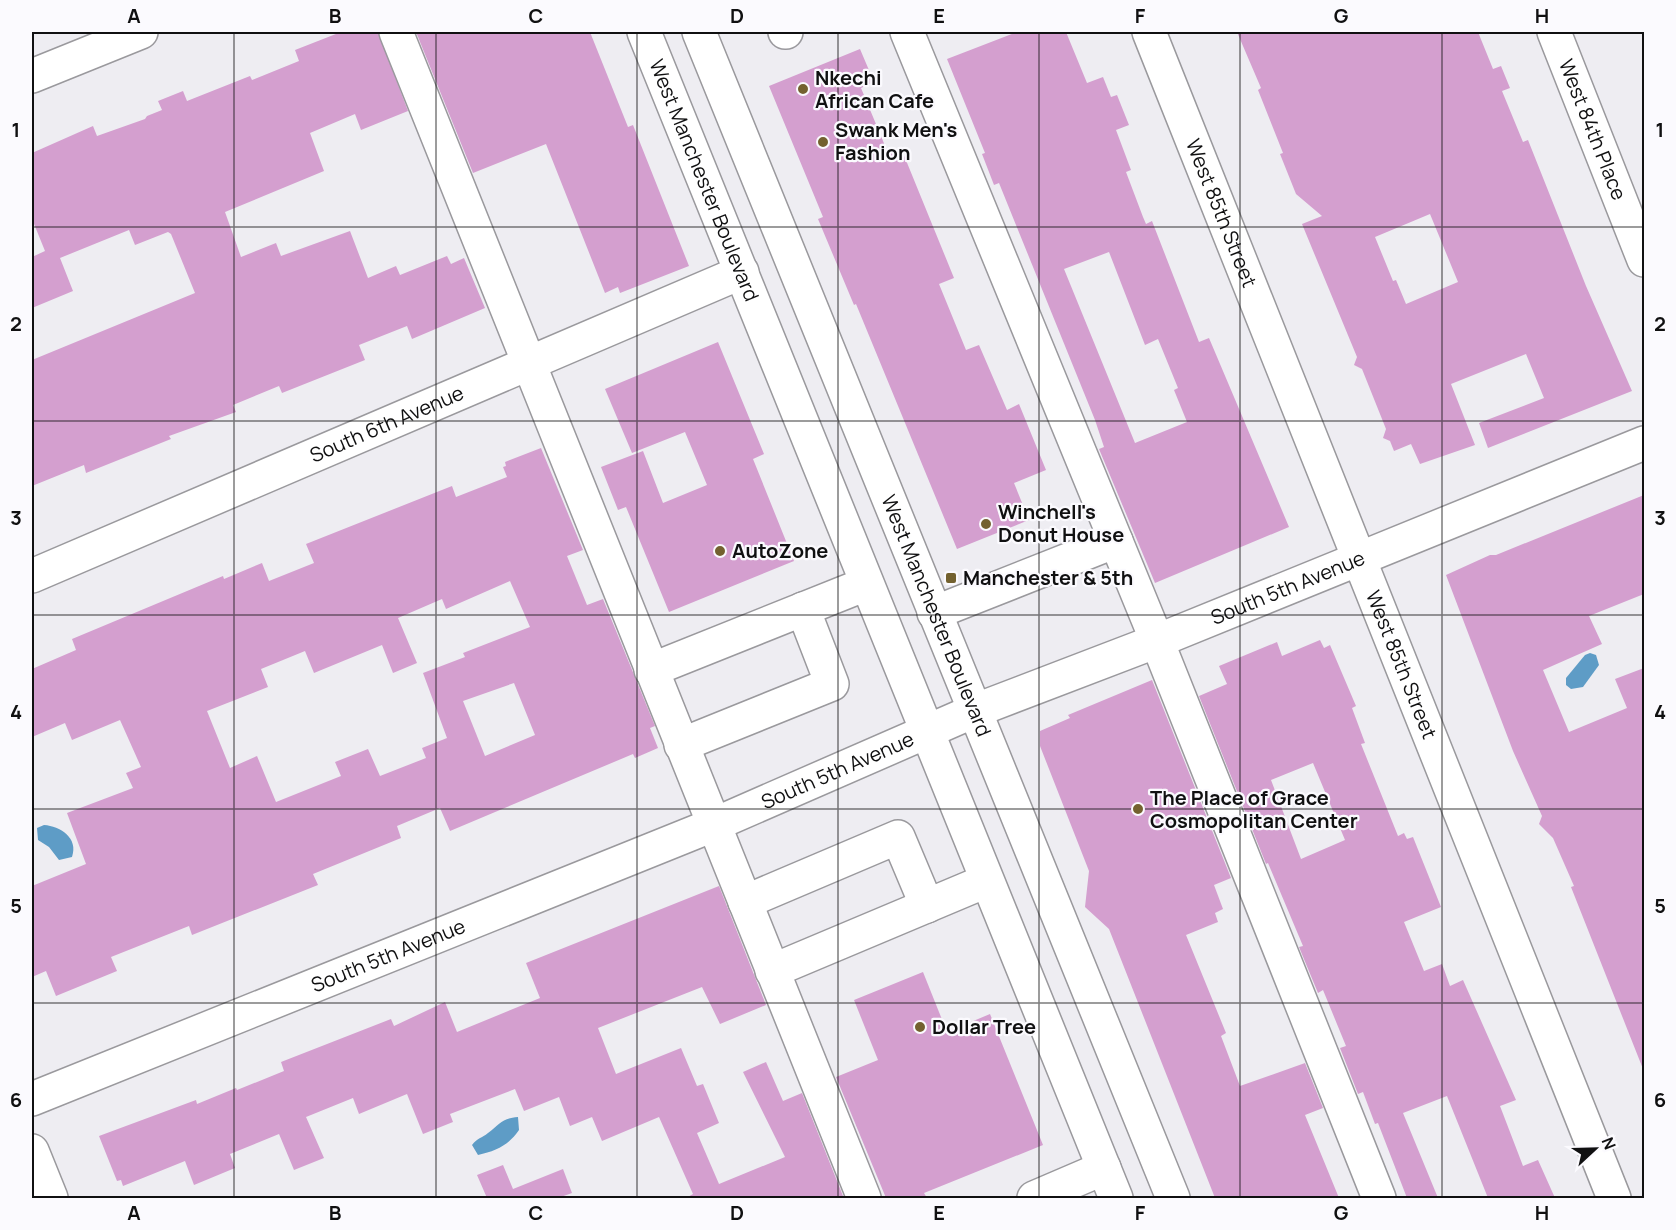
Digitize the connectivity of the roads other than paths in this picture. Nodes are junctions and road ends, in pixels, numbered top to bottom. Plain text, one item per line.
1 (141, 32) edge
2 (396, 32) edge
3 (644, 32) edge
4 (701, 32) edge
5 (907, 32) edge
6 (1149, 32) edge
7 (1554, 32) edge
8 (32, 76) edge
9 (1644, 260) edge
10 (742, 272) junction
11 (528, 363) junction
12 (1644, 442) edge
13 (1116, 541) junction
14 (1361, 558) junction
15 (32, 576) edge
16 (866, 584) junction
17 (803, 609) junction
18 (934, 613) junction
19 (1157, 641) junction
20 (651, 670) junction
21 (974, 711) junction
22 (925, 732) junction
23 (681, 745) junction
24 (713, 825) junction
25 (986, 881) junction
26 (745, 902) junction
27 (927, 906) junction
28 (772, 970) junction
29 (32, 1099) edge
30 (32, 1150) edge
31 (1104, 1168) junction
32 (51, 1198) edge
33 (864, 1198) edge
34 (1034, 1198) edge
35 (1116, 1198) edge
36 (1173, 1198) edge
37 (1379, 1198) edge
38 (1614, 1198) edge

1 - 8 street
2 - 11 street
3 - 10 street, West Manchester Boulevard
4 - 18 street, West Manchester Boulevard
5 - 13 street
6 - 14 street, West 85th Street
7 - 9 street, West 84th Place
10 - 11 street, South 6th Avenue
10 - 16 street, West Manchester Boulevard
11 - 15 street, South 6th Avenue
11 - 20 street
12 - 14 street, South 5th Avenue
13 - 18 street
13 - 19 street
14 - 19 street, South 5th Avenue
14 - 38 street, West 85th Street
16 - 17 street
16 - 22 street, West Manchester Boulevard
17 - 20 street
17 - 23 street
18 - 21 street, West Manchester Boulevard
19 - 21 street, South 5th Avenue
19 - 37 street
20 - 23 street
21 - 22 street, South 5th Avenue
21 - 36 street, West Manchester Boulevard
22 - 24 street, South 5th Avenue
22 - 25 street, West Manchester Boulevard
23 - 24 street
24 - 26 street
24 - 29 street, South 5th Avenue
25 - 27 street
25 - 31 street, West Manchester Boulevard
26 - 27 street
26 - 28 street
27 - 28 street
28 - 33 street
30 - 32 street
31 - 34 street
31 - 35 street, West Manchester Boulevard

